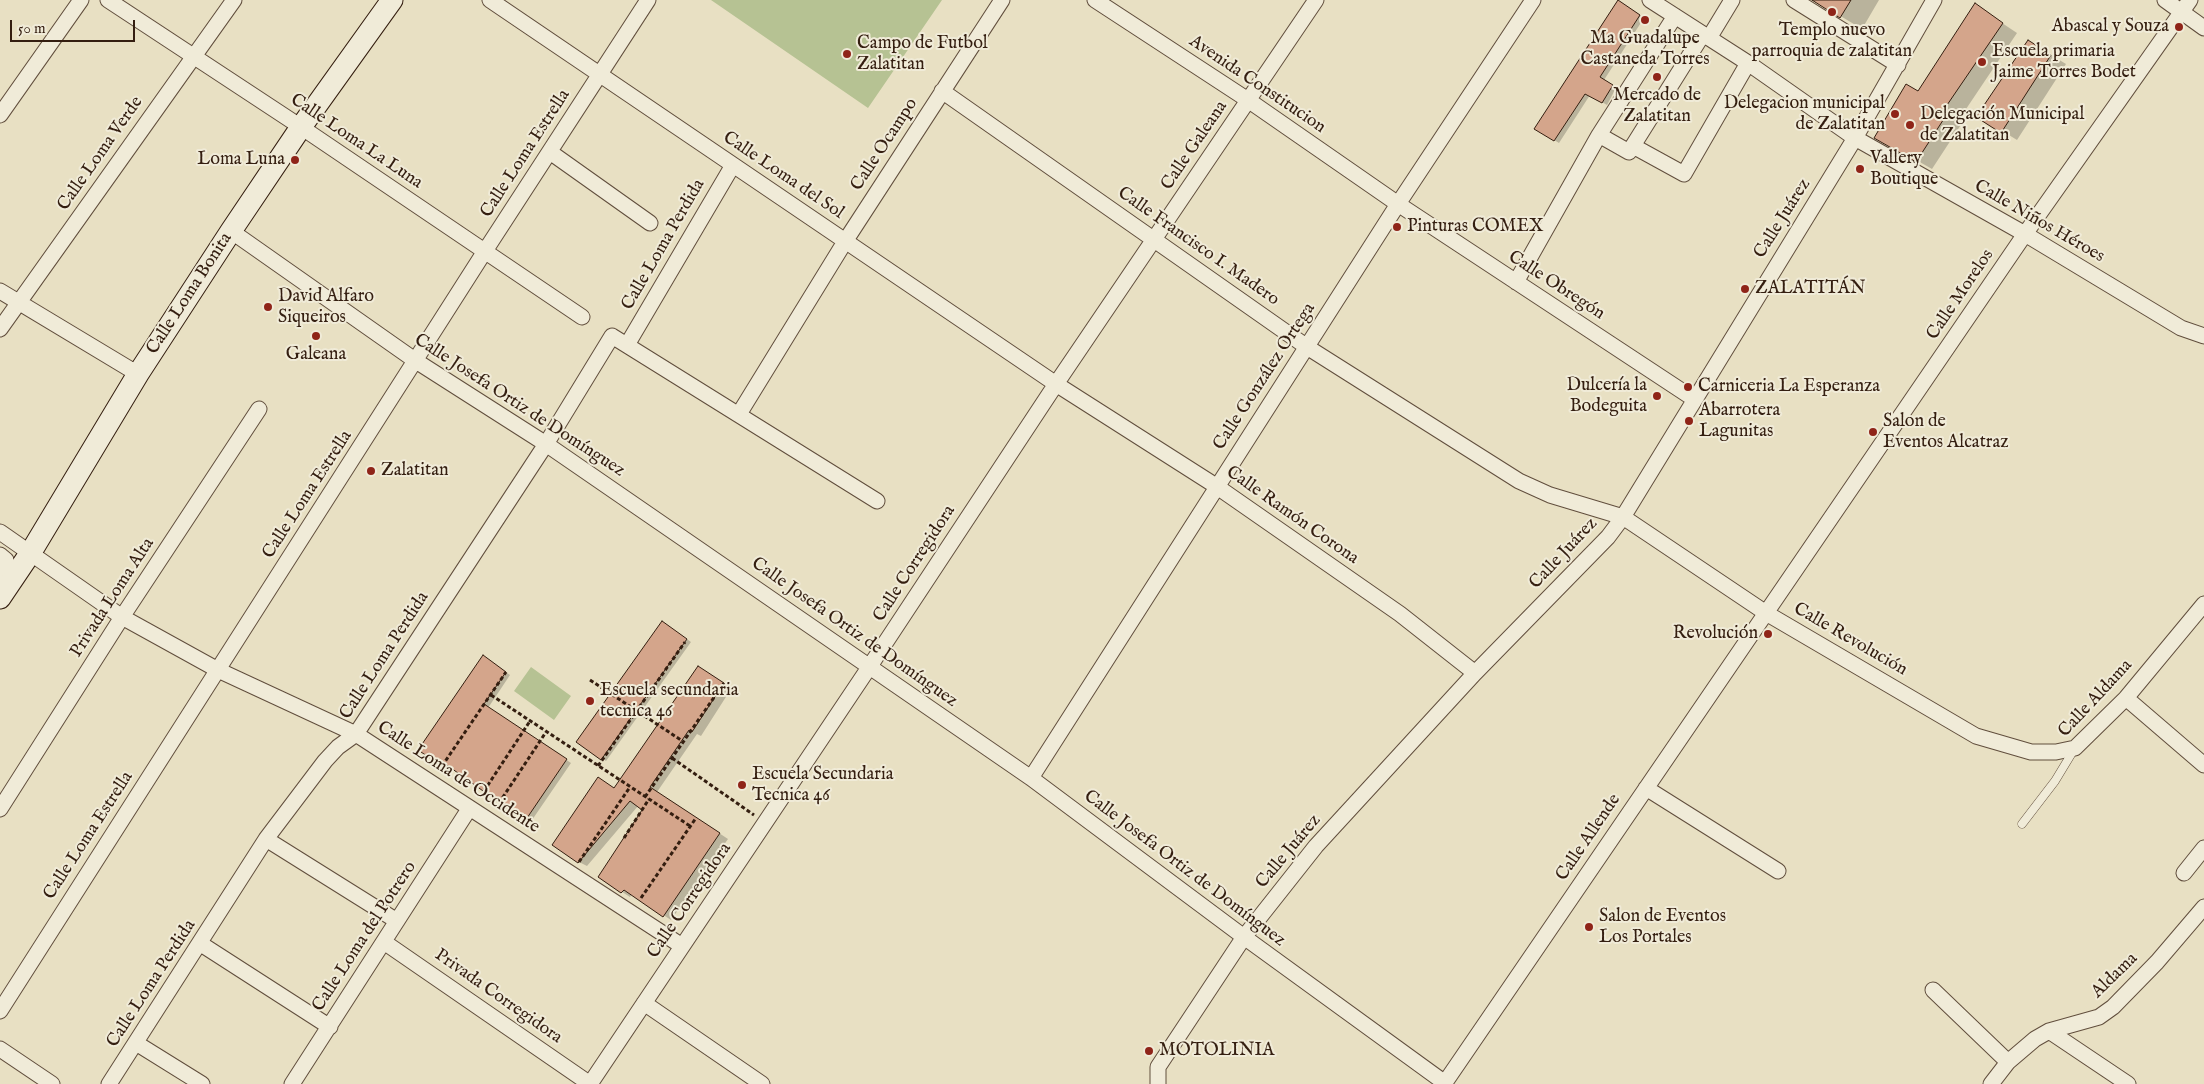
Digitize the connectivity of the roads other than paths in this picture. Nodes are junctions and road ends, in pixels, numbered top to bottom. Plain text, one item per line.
1 (81, 0) edge
2 (108, 0) edge
3 (234, 0) edge
4 (392, 0) edge
5 (490, 0) edge
6 (648, 0) edge
7 (1002, 0) edge
8 (1095, 0) edge
9 (1316, 0) edge
10 (1533, 0) edge
11 (1650, 0) edge
12 (1732, 0) edge
13 (1794, 0) edge
14 (1934, 0) edge
15 (2165, 0) edge
16 (2186, 6) edge
17 (1675, 16) junction
18 (2204, 28) edge
19 (1706, 36) junction
20 (193, 57) junction
21 (1748, 64) junction
22 (1898, 65) junction
23 (600, 76) junction
24 (942, 91) junction
25 (1248, 100) junction
26 (0, 115) edge
27 (301, 126) junction
28 (1599, 135) junction
29 (1855, 138) junction
30 (1633, 146) junction
31 (550, 152) junction
32 (733, 165) junction
33 (1398, 204) junction
34 (650, 223) dead end
35 (231, 231) junction
36 (2025, 234) junction
37 (1155, 239) junction
38 (846, 240) junction
39 (485, 251) junction
40 (1516, 282) junction
41 (0, 291) edge
42 (19, 302) junction
43 (582, 317) dead end
44 (0, 330) edge
45 (2204, 336) edge
46 (627, 345) junction
47 (1307, 347) junction
48 (416, 361) junction
49 (138, 374) junction
50 (1056, 384) junction
51 (1694, 399) junction
52 (259, 409) dead end
53 (739, 414) junction
54 (546, 444) junction
55 (1216, 486) junction
56 (877, 501) dead end
57 (1623, 517) junction
58 (0, 532) edge
59 (31, 552) junction
60 (0, 556) edge
61 (0, 576) edge
62 (0, 598) edge
63 (2204, 604) edge
64 (1766, 613) junction
65 (122, 617) junction
66 (870, 666) junction
67 (218, 670) junction
68 (1475, 673) junction
69 (2126, 698) junction
70 (356, 734) junction
71 (2075, 748) junction
72 (2204, 765) edge
73 (1031, 778) junction
74 (1646, 788) junction
75 (0, 809) edge
76 (469, 809) junction
77 (2022, 824) dead end
78 (266, 839) junction
79 (2204, 848) edge
80 (1778, 871) dead end
81 (2184, 873) dead end
82 (2204, 908) edge
83 (397, 922) junction
84 (1244, 937) junction
85 (384, 942) junction
86 (201, 944) junction
87 (682, 946) junction
88 (1933, 990) dead end
89 (644, 1003) junction
90 (0, 1011) edge
91 (330, 1027) junction
92 (2049, 1031) junction
93 (136, 1043) junction
94 (0, 1049) edge
95 (2008, 1062) junction
96 (1444, 1083) edge
97 (52, 1084) edge
98 (109, 1084) edge
99 (202, 1084) edge
100 (292, 1084) edge
101 (590, 1084) edge
102 (762, 1084) edge
103 (1158, 1084) edge
104 (1991, 1084) edge
105 (2128, 1084) edge

1 - 26 street
2 - 20 street, Calle Loma La Luna
3 - 20 street, Calle Loma Verde
4 - 27 street, Calle Loma Bonita
5 - 23 street, Calle Loma del Sol
6 - 23 street, Calle Loma Estrella
7 - 24 street, Calle Ocampo
8 - 25 street, Avenida Constitucion
9 - 25 street, Calle Galeana
10 - 33 street, Calle González Ortega
11 - 17 street, Calle Niños Héroes
12 - 19 street
13 - 22 street
14 - 22 street, Calle Juárez
15 - 16 street
16 - 18 street
16 - 36 street, Calle Morelos
17 - 19 street, Calle Niños Héroes
17 - 28 street
19 - 21 street, Calle Niños Héroes
19 - 30 street
20 - 27 street, Calle Loma La Luna
20 - 42 street, Calle Loma Verde
21 - 29 street, Calle Niños Héroes
21 - 30 street
22 - 29 street, Calle Juárez
23 - 31 street, Calle Loma Estrella
23 - 32 street, Calle Loma del Sol
24 - 37 street, Calle Francisco I. Madero
24 - 38 street, Calle Ocampo
25 - 33 street, Avenida Constitucion
25 - 37 street, Calle Galeana
27 - 35 street, Calle Loma Bonita
27 - 39 street, Calle Loma La Luna
28 - 30 street
28 - 40 street
29 - 36 street, Calle Niños Héroes
29 - 51 street, Calle Juárez
31 - 34 street
31 - 39 street, Calle Loma Estrella
32 - 38 street, Calle Loma del Sol
32 - 46 street, Calle Loma Perdida
33 - 40 street, Calle Obregón
33 - 47 street, Calle González Ortega
35 - 48 street, Calle Josefa Ortiz de Domínguez
35 - 49 street, Calle Loma Bonita
36 - 45 street, Calle Niños Héroes
36 - 64 street, Calle Morelos
37 - 47 street, Calle Francisco I. Madero
37 - 50 street, Calle Corregidora
38 - 50 street, Calle Loma del Sol
38 - 53 street, Calle Ocampo
39 - 43 street, Calle Loma La Luna
39 - 48 street, Calle Loma Estrella
40 - 51 street, Calle Obregón
41 - 42 street
42 - 44 street, Calle Loma Verde
42 - 49 street
46 - 53 street
46 - 54 street, Calle Loma Perdida
47 - 55 street, Calle González Ortega
47 - 57 street, Calle Francisco I. Madero
48 - 54 street, Calle Josefa Ortiz de Domínguez
48 - 67 street, Calle Loma Estrella
49 - 59 street, Calle Loma Bonita
50 - 55 street, Calle Ramón Corona
50 - 66 street, Calle Corregidora
51 - 57 street, Calle Juárez
52 - 65 street, Privada Loma Alta
53 - 56 street
54 - 66 street, Calle Josefa Ortiz de Domínguez
54 - 70 street, Calle Loma Perdida
55 - 68 street, Calle Ramón Corona
55 - 73 street, Calle González Ortega
57 - 64 street, Calle Revolución
57 - 68 street, Calle Juárez
58 - 59 street, Calle Loma de Occidente
59 - 62 street, Calle Loma Bonita
59 - 65 street, Calle Loma de Occidente
60 - 61 street
63 - 69 street, Calle Aldama
64 - 71 street, Calle Revolución
64 - 74 street, Calle Allende
65 - 67 street, Calle Loma de Occidente
65 - 75 street, Privada Loma Alta
66 - 73 street, Calle Josefa Ortiz de Domínguez
66 - 87 street, Calle Corregidora
67 - 70 street, Calle Loma de Occidente
67 - 90 street, Calle Loma Estrella
68 - 84 street, Calle Juárez
69 - 71 street, Calle Aldama
69 - 72 street
70 - 76 street, Calle Loma de Occidente
70 - 78 street, Calle Loma Perdida
71 - 77 lane, Calle Aldama
73 - 84 street, Calle Josefa Ortiz de Domínguez
74 - 80 street
74 - 96 street, Calle Allende
76 - 83 street, Calle Loma del Potrero
76 - 87 street, Calle Loma de Occidente
78 - 83 street
78 - 86 street, Calle Loma Perdida
79 - 81 street
82 - 92 street, Aldama
83 - 85 street, Calle Loma del Potrero
84 - 96 street, Calle Josefa Ortiz de Domínguez
84 - 103 street, Calle Juárez
85 - 91 street, Calle Loma del Potrero
85 - 101 street, Privada Corregidora
86 - 91 street
86 - 93 street, Calle Loma Perdida
87 - 89 street, Calle Corregidora
88 - 95 street
89 - 101 street, Calle Corregidora
89 - 102 street
91 - 100 street, Calle Loma del Potrero
92 - 95 street, Aldama
92 - 105 street
93 - 98 street, Calle Loma Perdida
93 - 99 street
94 - 97 street
95 - 104 street, Aldama

